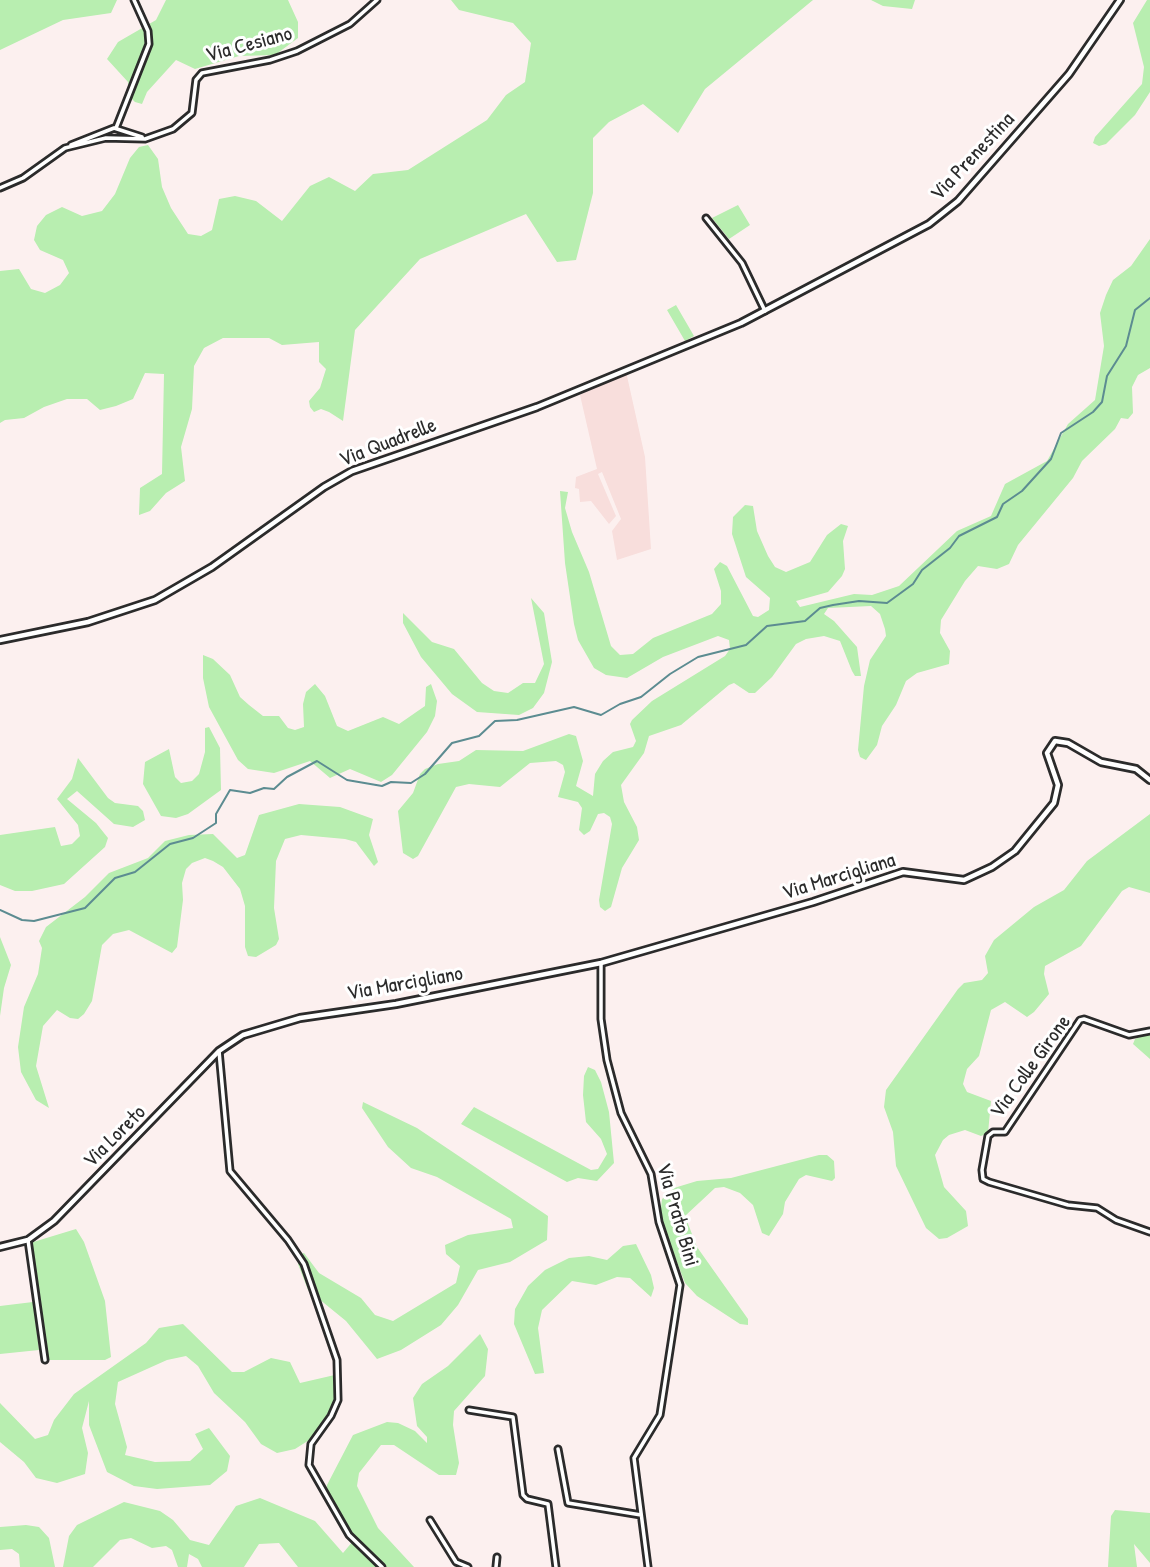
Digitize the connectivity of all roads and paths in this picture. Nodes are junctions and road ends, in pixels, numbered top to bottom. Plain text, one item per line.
1 (134, 0) edge
2 (377, 0) edge
3 (1120, 0) edge
4 (116, 128) junction
5 (151, 137) junction
6 (60, 150) junction
7 (0, 188) edge
8 (706, 218) dead end
9 (765, 311) junction
10 (733, 326) joint
11 (0, 640) edge
12 (1150, 780) edge
13 (601, 962) junction
14 (1150, 1031) edge
15 (219, 1051) junction
16 (1150, 1232) edge
17 (28, 1240) junction
18 (0, 1247) edge
19 (45, 1360) dead end
20 (470, 1410) dead end
21 (558, 1449) dead end
22 (640, 1515) junction
23 (430, 1520) dead end
24 (497, 1558) dead end
25 (382, 1567) edge
26 (468, 1567) edge
27 (496, 1567) edge
28 (556, 1567) edge
29 (648, 1567) edge

1 - 4 street
2 - 5 street, Via Cesiano
3 - 9 street, Via Prenestina
4 - 5 street
4 - 6 street
5 - 6 street, Via Cesiano
6 - 7 street, Via Cesiano
8 - 9 street
9 - 10 street, Via Prenestina
10 - 11 street, Via Quadrelle
12 - 13 street, Via Marcigliana
13 - 15 street, Via Marcigliano
13 - 22 street, Via Prato Bini
14 - 16 street, Via Colle Girone
15 - 17 street, Via Loreto
15 - 25 street
17 - 18 street, Via Loreto
17 - 19 street
20 - 28 street
21 - 22 street
22 - 29 street, Via Prato Bini
23 - 26 street
24 - 27 street

